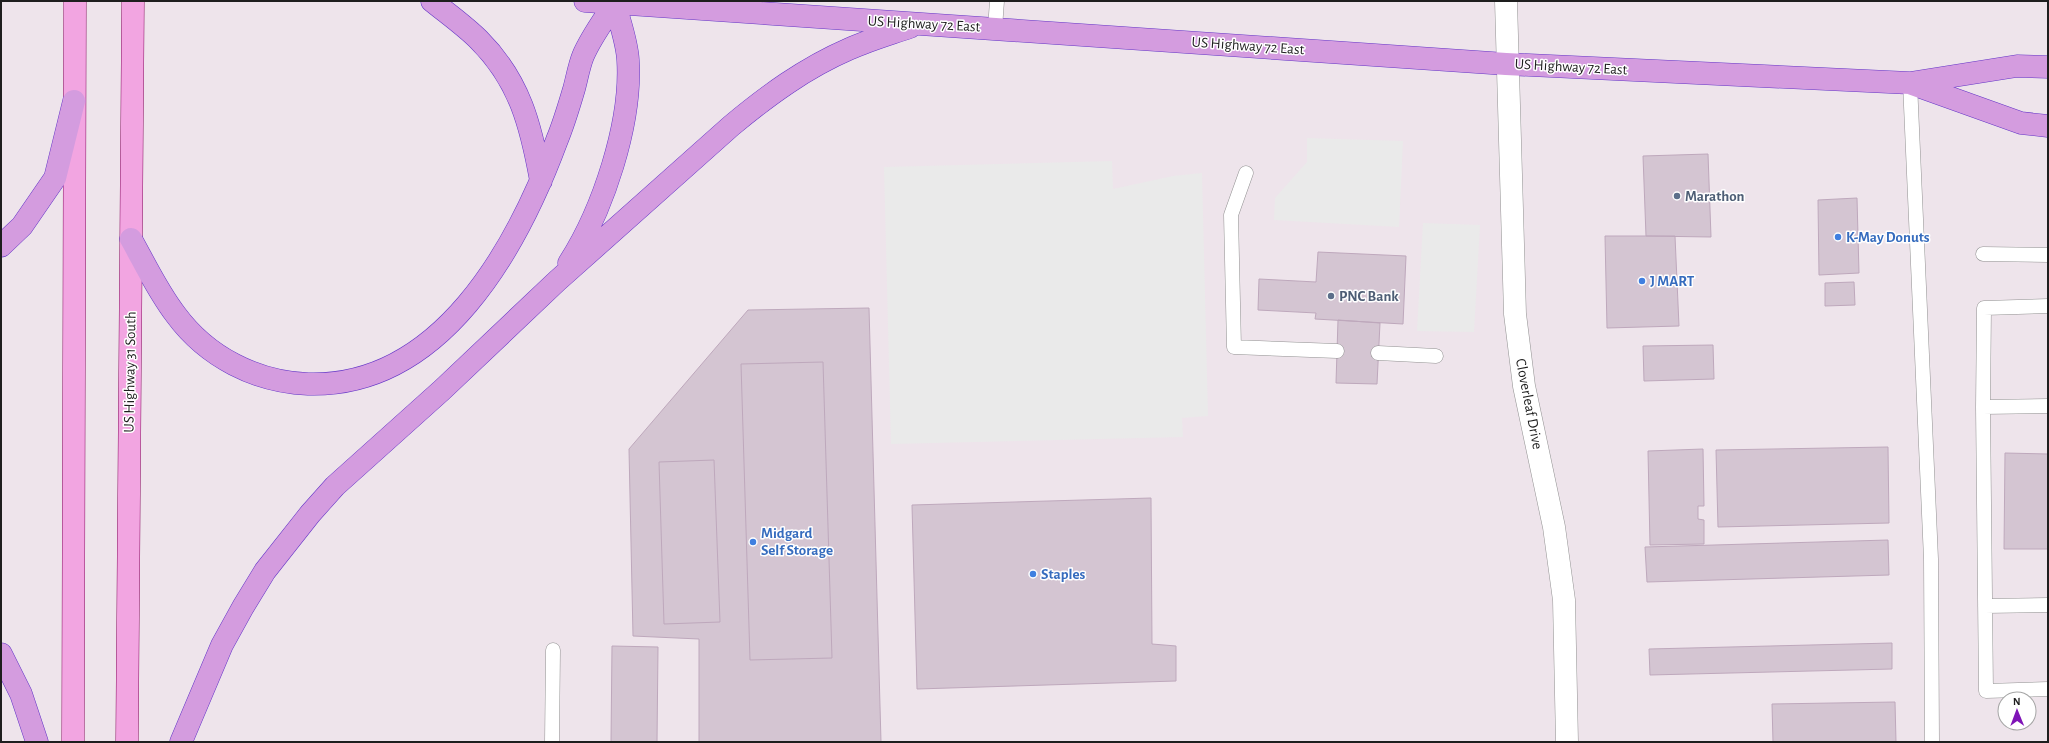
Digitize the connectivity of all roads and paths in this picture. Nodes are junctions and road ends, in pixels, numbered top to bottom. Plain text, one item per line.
1 (75, 1) edge
2 (133, 1) edge
3 (432, 1) edge
4 (585, 1) edge
5 (997, 1) edge
6 (1506, 1) edge
7 (615, 3) junction
8 (918, 24) junction
9 (995, 28) junction
10 (1506, 64) junction
11 (2048, 67) edge
12 (1910, 83) junction
13 (74, 101) junction
14 (2048, 126) edge
15 (1246, 173) dead end
16 (540, 181) junction
17 (131, 239) junction
18 (1, 246) edge
19 (1983, 254) dead end
20 (2048, 256) edge
21 (557, 281) junction
22 (2048, 306) edge
23 (1337, 352) dead end
24 (1378, 353) dead end
25 (1436, 356) dead end
26 (2048, 406) edge
27 (1983, 407) junction
28 (2048, 605) edge
29 (1985, 606) junction
30 (553, 650) dead end
31 (1, 654) edge
32 (2048, 689) edge
33 (37, 742) edge
34 (73, 742) edge
35 (126, 742) edge
36 (181, 742) edge
37 (552, 742) edge
38 (1567, 742) edge
39 (1932, 742) edge

1 - 13 main road
2 - 17 main road, US Highway 31 South
3 - 16 highway
4 - 7 highway, US Highway 72 East
5 - 9 lane
6 - 10 street, Cloverleaf Drive
7 - 8 highway, US Highway 72 East
7 - 16 highway
7 - 21 highway
8 - 9 highway, US Highway 72 East
8 - 21 highway
9 - 10 highway, US Highway 72 East
10 - 12 highway, US Highway 72 East
10 - 38 street, Cloverleaf Drive
11 - 12 highway, US Highway 72 East
12 - 14 highway, US Highway 72 East
12 - 39 lane
13 - 18 highway
13 - 34 main road
15 - 23 lane
16 - 17 highway
17 - 35 main road, US Highway 31 South
19 - 20 lane
21 - 36 highway
22 - 27 lane
24 - 25 lane
26 - 27 lane
27 - 29 lane
28 - 29 lane
29 - 32 lane
30 - 37 lane
31 - 33 highway

